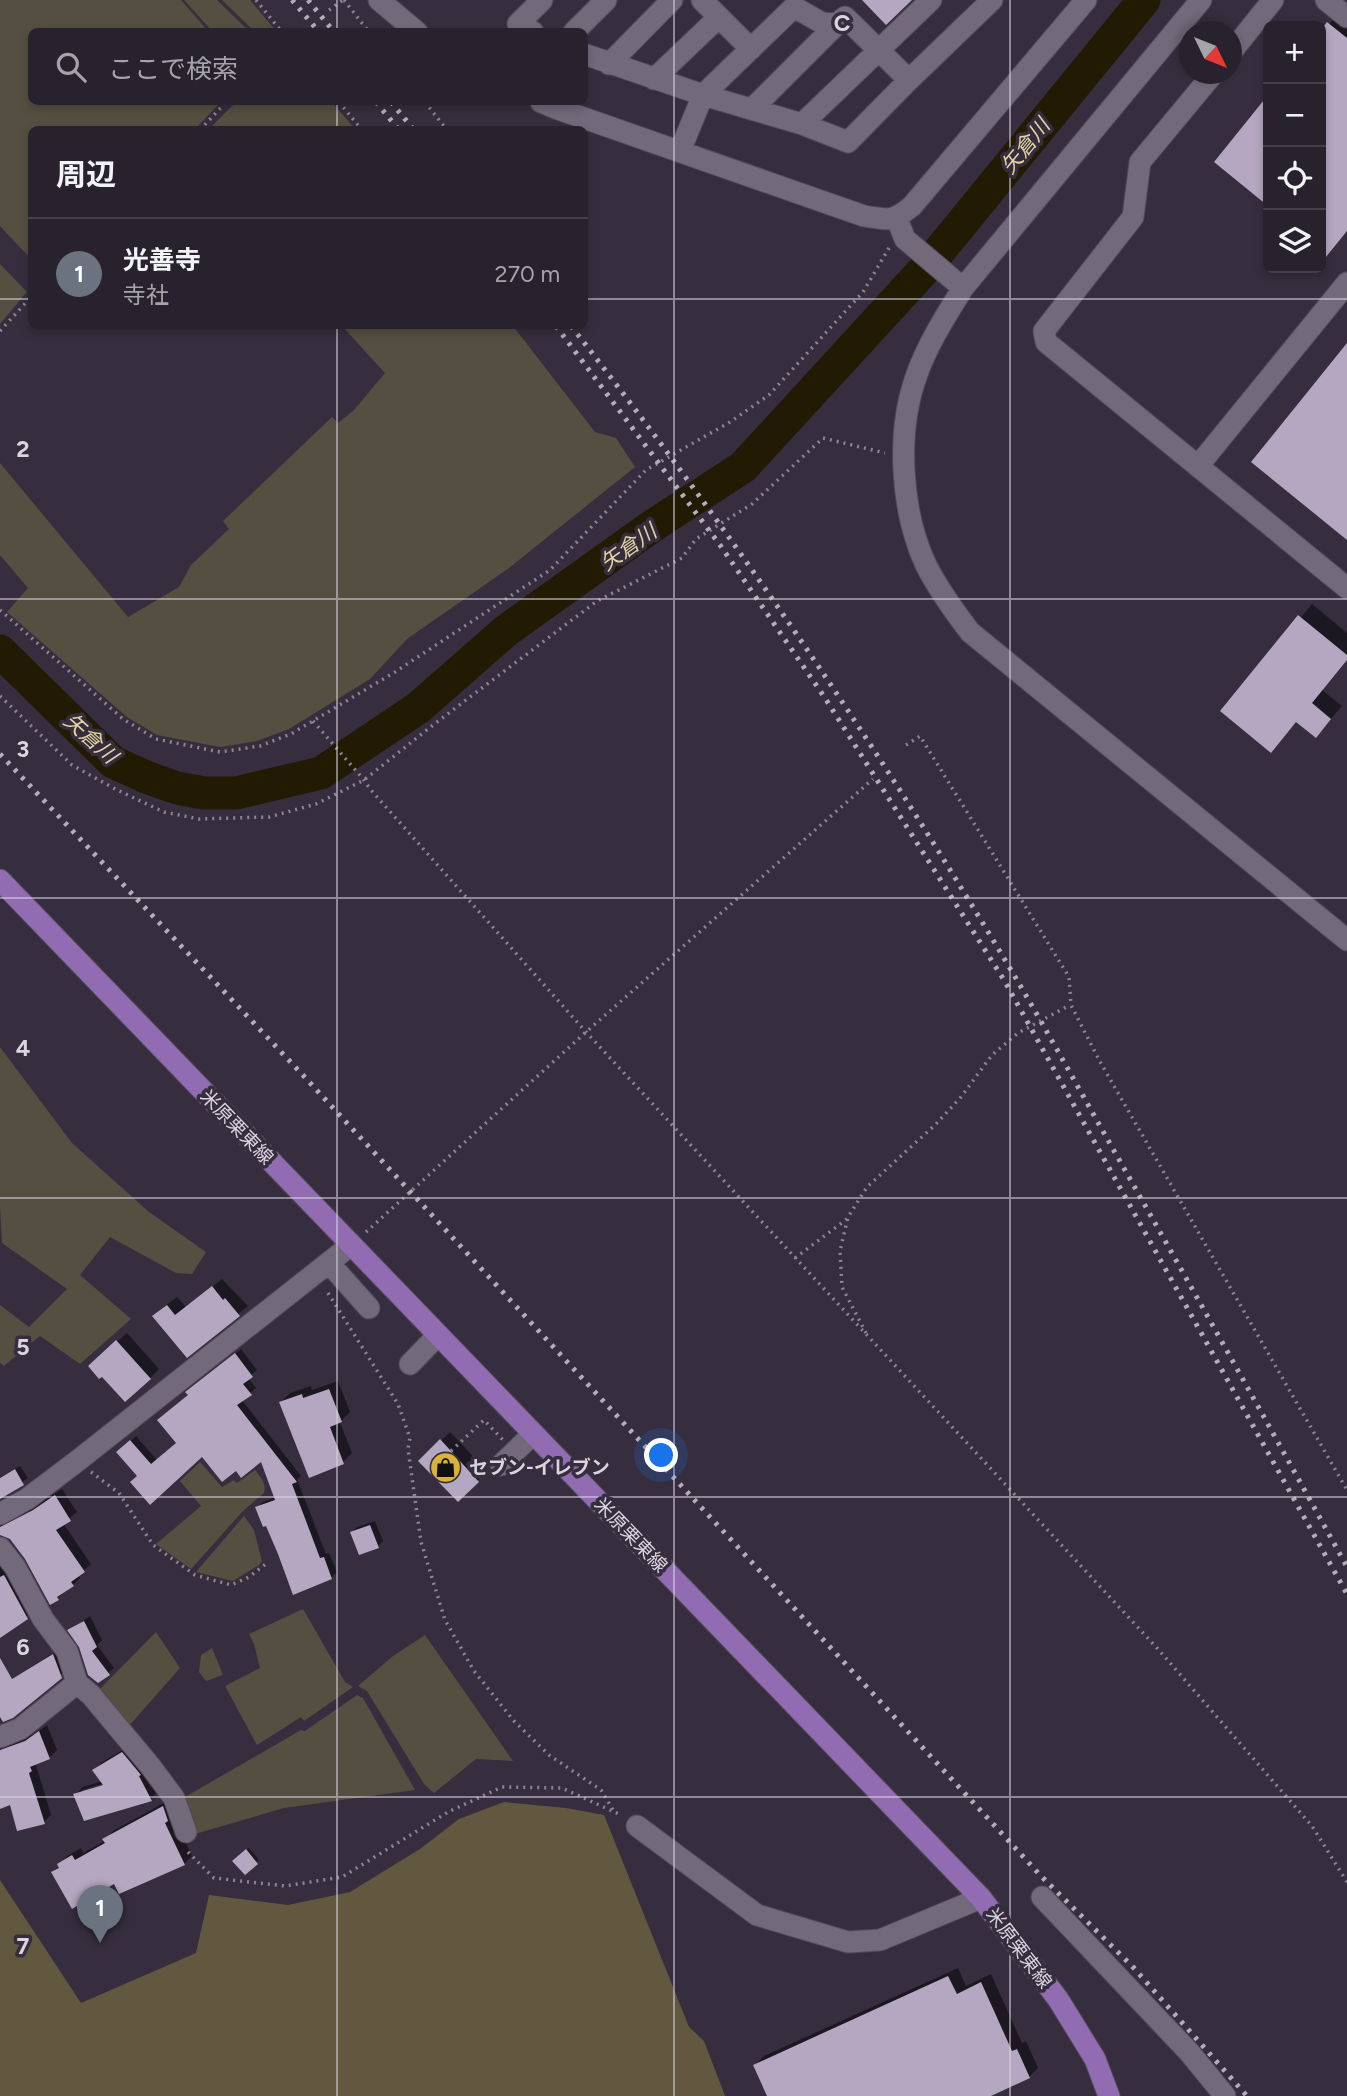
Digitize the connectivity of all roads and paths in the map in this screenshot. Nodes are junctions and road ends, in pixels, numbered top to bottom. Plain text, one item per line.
1 (256, 0) edge
2 (343, 0) edge
3 (379, 0) edge
4 (542, 0) edge
5 (607, 0) edge
6 (672, 0) edge
7 (702, 0) edge
8 (931, 0) edge
9 (992, 0) edge
10 (1086, 0) edge
11 (1201, 0) edge
12 (1273, 0) edge
13 (1326, 0) edge
14 (329, 10) dead end
15 (719, 17) junction
16 (1347, 17) edge
17 (837, 23) junction
18 (279, 28) edge
19 (366, 28) edge
20 (412, 28) edge
21 (525, 28) edge
22 (578, 28) edge
23 (1242, 38) edge
24 (751, 49) junction
25 (879, 51) junction
26 (588, 56) edge
27 (609, 64) junction
28 (654, 79) junction
29 (909, 80) junction
30 (1205, 84) edge
31 (703, 95) junction
32 (223, 105) edge
33 (341, 105) edge
34 (427, 105) edge
35 (548, 105) edge
36 (752, 109) junction
37 (802, 124) junction
38 (204, 126) edge
39 (359, 126) edge
40 (444, 126) edge
41 (680, 151) junction
42 (901, 229) junction
43 (1347, 283) edge
44 (960, 285) junction
45 (28, 300) edge
46 (0, 331) edge
47 (904, 454) junction
48 (1198, 466) junction
49 (1347, 588) edge
50 (0, 610) edge
51 (0, 696) edge
52 (314, 722) junction
53 (906, 745) dead end
54 (873, 779) dead end
55 (364, 780) junction
56 (0, 880) edge
57 (1347, 940) edge
58 (1071, 1005) junction
59 (586, 1032) junction
60 (849, 1217) junction
61 (351, 1245) junction
62 (795, 1258) junction
63 (322, 1269) junction
64 (369, 1308) dead end
65 (438, 1335) junction
66 (870, 1340) junction
67 (410, 1364) dead end
68 (533, 1434) junction
69 (505, 1442) dead end
70 (451, 1451) dead end
71 (76, 1462) junction
72 (501, 1465) dead end
73 (1347, 1490) edge
74 (0, 1514) edge
75 (0, 1548) edge
76 (267, 1563) dead end
77 (78, 1683) junction
78 (0, 1737) edge
79 (613, 1810) junction
80 (637, 1826) joint
81 (186, 1832) joint
82 (1347, 1882) edge
83 (1042, 1897) dead end
84 (981, 1898) junction
85 (1109, 2096) edge
86 (1225, 2096) edge

1 - 18 path
2 - 14 path
2 - 19 path
3 - 20 street
4 - 21 street
5 - 22 street
6 - 27 street
7 - 15 street
8 - 25 street
9 - 29 street
10 - 42 street
11 - 44 street
12 - 23 street
13 - 16 street
15 - 24 street
15 - 28 street
17 - 24 street
17 - 25 street
17 - 36 street
24 - 31 street
25 - 29 street
25 - 37 street
26 - 27 street
27 - 28 street
28 - 31 street
29 - 37 street
30 - 48 street
31 - 36 street
31 - 41 street
32 - 38 path
33 - 39 path
34 - 40 path
35 - 41 street
36 - 37 street
41 - 42 street
42 - 44 street
42 - 52 path
43 - 48 street
44 - 47 street
45 - 46 path
47 - 55 path
47 - 57 street
48 - 49 street
50 - 52 path
51 - 55 path
52 - 55 path
53 - 58 path
54 - 59 path
55 - 59 path
56 - 61 main road, 米原栗東線
58 - 60 path
58 - 73 path
59 - 61 path
59 - 62 path
60 - 62 path
60 - 66 path
61 - 63 street
61 - 65 main road, 米原栗東線
62 - 66 path
63 - 64 street
63 - 71 street
63 - 79 path
65 - 67 street
65 - 68 main road, 米原栗東線
66 - 82 path
68 - 72 street
68 - 84 main road, 米原栗東線
69 - 70 path
71 - 74 street
71 - 76 path
75 - 77 street
77 - 78 street
77 - 81 street
79 - 80 path
79 - 81 path
80 - 84 street
83 - 86 street
84 - 85 main road, 米原栗東線

